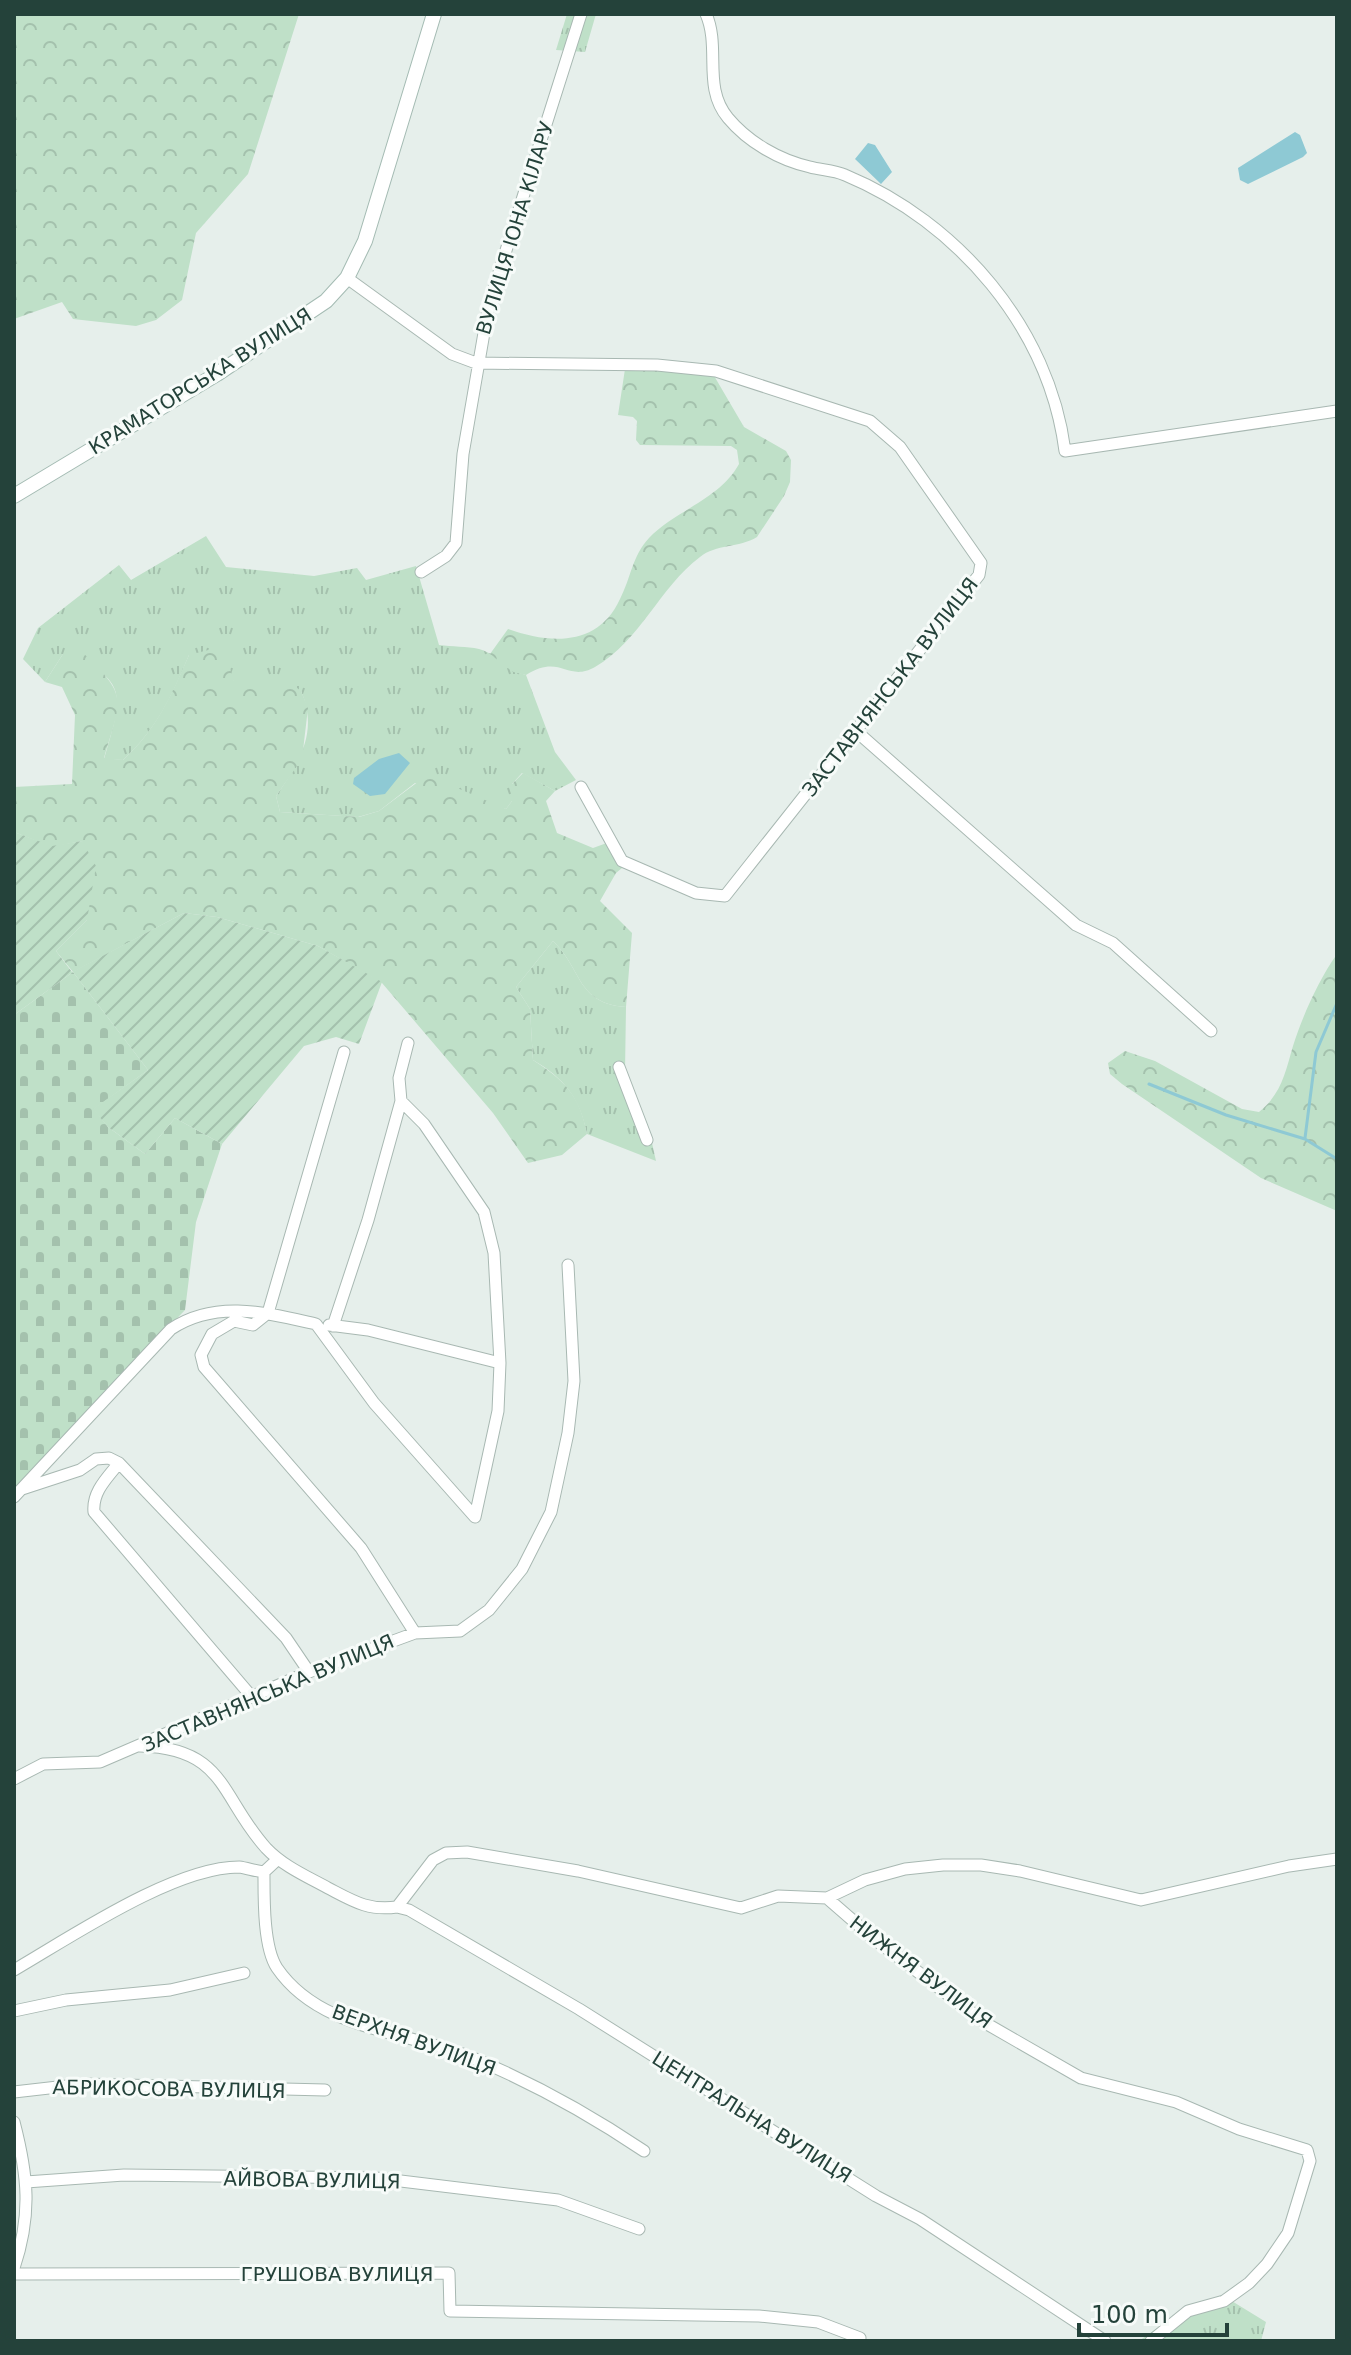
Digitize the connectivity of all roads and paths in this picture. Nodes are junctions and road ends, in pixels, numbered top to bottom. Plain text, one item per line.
1 (434, 14) edge
2 (581, 14) edge
3 (706, 14) edge
4 (347, 278) junction
5 (476, 363) junction
6 (1337, 411) edge
7 (14, 496) edge
8 (421, 572) dead end
9 (856, 731) junction
10 (581, 787) dead end
11 (1211, 1031) dead end
12 (408, 1043) dead end
13 (344, 1052) dead end
14 (619, 1067) dead end
15 (401, 1101) junction
16 (647, 1140) dead end
17 (568, 1265) dead end
18 (268, 1313) junction
19 (316, 1324) junction
20 (333, 1326) junction
21 (500, 1363) junction
22 (119, 1463) junction
23 (18, 1493) edge
24 (415, 1633) junction
25 (309, 1672) junction
26 (252, 1697) junction
27 (140, 1746) junction
28 (14, 1779) edge
29 (278, 1859) junction
30 (1337, 1859) edge
31 (264, 1872) junction
32 (827, 1898) junction
33 (397, 1907) junction
34 (14, 1970) edge
35 (244, 1973) dead end
36 (14, 2011) edge
37 (325, 2090) dead end
38 (14, 2092) edge
39 (14, 2122) edge
40 (644, 2151) dead end
41 (18, 2154) edge
42 (26, 2182) junction
43 (639, 2229) dead end
44 (14, 2271) edge
45 (860, 2338) dead end
46 (1103, 2339) edge
47 (1151, 2341) edge

1 - 4 street, КРАМАТОРСЬКА ВУЛИЦЯ
2 - 5 street, ВУЛИЦЯ ІОНА КІЛАРУ
3 - 6 street
4 - 5 street, ЗАСТАВНЯНСЬКА ВУЛИЦЯ
4 - 7 street, КРАМАТОРСЬКА ВУЛИЦЯ
5 - 8 street, ВУЛИЦЯ ІОНА КІЛАРУ
5 - 9 street, ЗАСТАВНЯНСЬКА ВУЛИЦЯ
9 - 10 street, ЗАСТАВНЯНСЬКА ВУЛИЦЯ
9 - 11 street
12 - 15 street
13 - 18 street
14 - 16 street
15 - 20 street
15 - 21 street
17 - 24 street, ЗАСТАВНЯНСЬКА ВУЛИЦЯ
18 - 19 street
18 - 23 street
18 - 24 street
19 - 20 street
19 - 21 street
20 - 21 street
22 - 23 street
22 - 25 street
22 - 26 street
24 - 25 street, ЗАСТАВНЯНСЬКА ВУЛИЦЯ
25 - 26 street, ЗАСТАВНЯНСЬКА ВУЛИЦЯ
26 - 27 street, ЗАСТАВНЯНСЬКА ВУЛИЦЯ
27 - 28 street, ЗАСТАВНЯНСЬКА ВУЛИЦЯ
27 - 29 street
29 - 31 street
29 - 33 street
30 - 32 street
31 - 34 street
31 - 40 street, ВЕРХНЯ ВУЛИЦЯ
32 - 33 street
32 - 47 street, НИЖНЯ ВУЛИЦЯ
33 - 46 street, ЦЕНТРАЛЬНА ВУЛИЦЯ
35 - 36 street
37 - 38 street, АБРИКОСОВА ВУЛИЦЯ
39 - 41 street
41 - 42 street
42 - 43 street, АЙВОВА ВУЛИЦЯ
42 - 44 street
44 - 45 street, ГРУШОВА ВУЛИЦЯ

